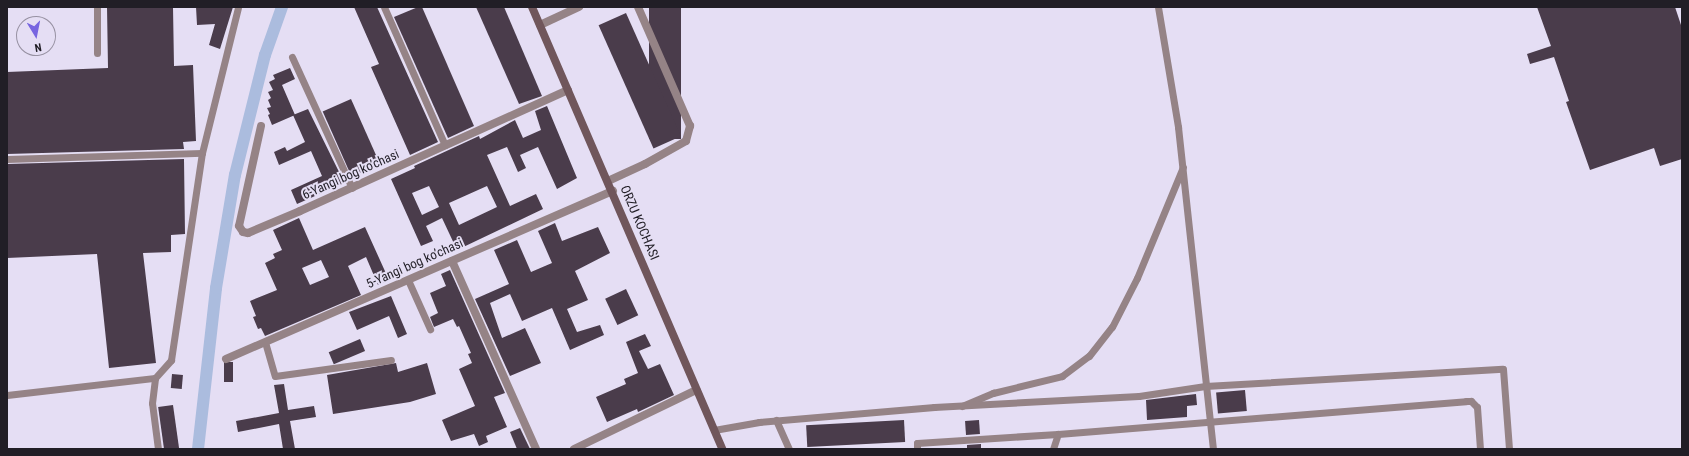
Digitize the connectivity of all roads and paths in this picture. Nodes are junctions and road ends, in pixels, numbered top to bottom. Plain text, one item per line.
1 (97, 7) edge
2 (238, 7) edge
3 (384, 7) edge
4 (532, 7) edge
5 (579, 7) edge
6 (638, 7) edge
7 (1158, 7) edge
8 (540, 25) junction
9 (98, 53) dead end
10 (292, 57) dead end
11 (568, 90) junction
12 (261, 126) dead end
13 (445, 145) junction
14 (202, 153) junction
15 (7, 159) edge
16 (1183, 167) junction
17 (608, 181) junction
18 (352, 188) junction
19 (613, 191) junction
20 (452, 261) junction
21 (408, 280) junction
22 (430, 329) dead end
23 (264, 342) junction
24 (226, 358) dead end
25 (391, 360) dead end
26 (155, 378) junction
27 (1206, 386) junction
28 (696, 390) junction
29 (7, 395) edge
30 (958, 407) junction
31 (776, 420) junction
32 (1210, 423) junction
33 (714, 430) junction
34 (1058, 434) junction
35 (158, 449) edge
36 (536, 449) edge
37 (574, 449) edge
38 (722, 449) edge
39 (789, 449) edge
40 (917, 449) edge
41 (1053, 449) edge
42 (1213, 449) edge
43 (1480, 449) edge
44 (1509, 449) edge

1 - 9 lane
2 - 14 lane
3 - 13 lane
4 - 8 main road, ORZU KOCHASI
5 - 8 street
6 - 17 street
7 - 16 lane
8 - 11 main road, ORZU KOCHASI
10 - 18 lane
11 - 13 street, 6-Yangi bog koʼchasi
11 - 17 main road, ORZU KOCHASI
12 - 18 street, 6-Yangi bog koʼchasi
13 - 18 street, 6-Yangi bog koʼchasi
14 - 15 lane
14 - 26 lane
16 - 27 lane
16 - 30 lane
17 - 19 main road, ORZU KOCHASI
19 - 20 street, 5-Yangi bog koʼchasi
19 - 28 main road, ORZU KOCHASI
20 - 21 street, 5-Yangi bog koʼchasi
20 - 36 street
21 - 22 lane
21 - 23 street, 5-Yangi bog koʼchasi
23 - 24 street, 5-Yangi bog koʼchasi
23 - 25 lane
26 - 29 lane
26 - 35 lane
27 - 30 lane
27 - 32 lane
27 - 44 lane
28 - 33 main road, ORZU KOCHASI
28 - 37 street
30 - 31 lane
31 - 33 lane
31 - 39 lane
32 - 34 lane
32 - 42 lane
32 - 43 lane
33 - 38 main road, ORZU KOCHASI
34 - 40 lane
34 - 41 lane

